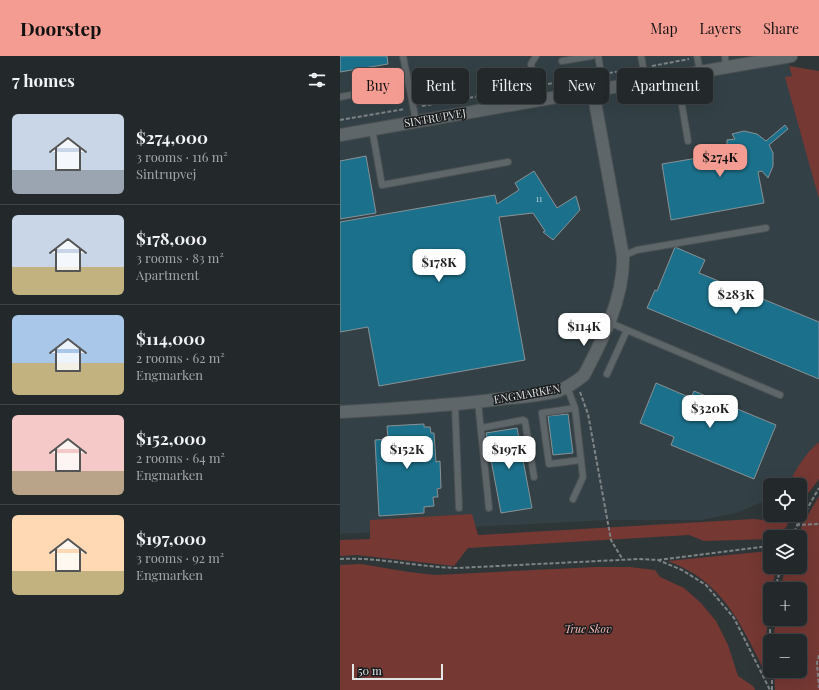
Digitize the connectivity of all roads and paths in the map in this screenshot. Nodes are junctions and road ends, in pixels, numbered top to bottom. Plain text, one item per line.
1 (403, 56) edge
2 (529, 56) edge
3 (536, 56) edge
4 (592, 56) edge
5 (598, 56) edge
6 (641, 56) edge
7 (697, 56) edge
8 (791, 56) edge
9 (778, 57) edge
10 (562, 61) dead end
11 (726, 62) edge
12 (531, 64) junction
13 (532, 68) edge
14 (598, 68) edge
15 (643, 68) edge
16 (699, 68) edge
17 (710, 68) edge
18 (352, 95) edge
19 (340, 97) edge
20 (519, 104) edge
21 (601, 104) edge
22 (682, 104) edge
23 (416, 122) junction
24 (372, 129) junction
25 (340, 135) edge
26 (688, 141) dead end
27 (508, 162) dead end
28 (766, 228) dead end
29 (623, 256) junction
30 (608, 322) junction
31 (627, 330) junction
32 (608, 374) dead end
33 (572, 384) junction
34 (780, 395) dead end
35 (478, 402) junction
36 (455, 405) junction
37 (575, 408) junction
38 (340, 412) edge
39 (481, 428) junction
40 (581, 460) junction
41 (534, 476) dead end
42 (819, 488) edge
43 (573, 499) dead end
44 (459, 508) dead end
45 (489, 508) dead end
46 (819, 524) edge
47 (796, 525) junction
48 (794, 530) edge
49 (763, 547) edge
50 (340, 559) edge
51 (623, 560) junction
52 (658, 560) junction
53 (819, 655) edge
54 (772, 678) edge
55 (818, 689) edge
56 (771, 690) edge

1 - 23 lane
2 - 12 lane
3 - 12 lane
4 - 10 lane
5 - 14 lane
6 - 15 lane
7 - 16 lane
8 - 9 street, SINTRUPVEJ
9 - 11 street, SINTRUPVEJ
11 - 17 street, SINTRUPVEJ
12 - 13 lane
18 - 19 lane
20 - 23 street, SINTRUPVEJ
21 - 29 street
22 - 26 lane
23 - 24 street, SINTRUPVEJ
24 - 25 street, SINTRUPVEJ
24 - 27 lane
28 - 29 lane
29 - 30 street
30 - 31 lane
30 - 33 street
31 - 32 lane
31 - 34 lane
33 - 35 street, ENGMARKEN
33 - 37 lane
33 - 51 path
35 - 36 street, ENGMARKEN
35 - 39 lane
36 - 38 street, ENGMARKEN
36 - 44 lane
37 - 40 lane
37 - 40 lane
39 - 41 lane
39 - 45 lane
40 - 43 lane
42 - 47 path
46 - 47 path
47 - 48 path
49 - 52 path
50 - 51 path
51 - 52 path
52 - 56 path
53 - 55 path
54 - 56 path

